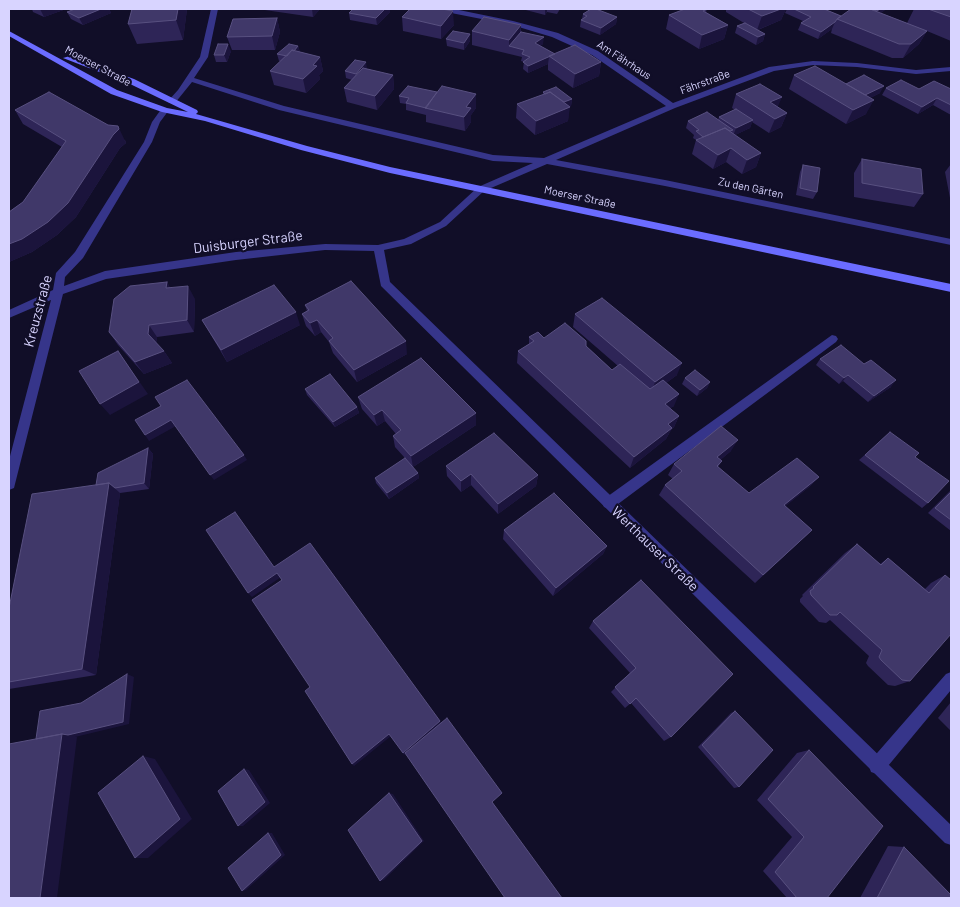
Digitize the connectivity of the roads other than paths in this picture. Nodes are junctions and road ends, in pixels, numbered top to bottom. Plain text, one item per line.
1 (214, 9) edge
2 (444, 9) edge
3 (9, 33) edge
4 (36, 47) junction
5 (951, 69) edge
6 (190, 79) junction
7 (172, 101) junction
8 (672, 106) junction
9 (165, 110) junction
10 (207, 119) junction
11 (546, 161) junction
12 (481, 189) junction
13 (951, 242) edge
14 (378, 248) junction
15 (951, 288) edge
16 (58, 292) junction
17 (9, 314) edge
18 (832, 339) dead end
19 (9, 484) edge
20 (608, 503) junction
21 (951, 679) edge
22 (878, 766) junction
23 (951, 838) edge

1 - 6 street
2 - 8 street, Am Fährhaus
3 - 4 main road, Moerser Straße
4 - 7 main road, Moerser Straße
4 - 9 main road, Moerser Straße
5 - 8 street, Fährstraße
6 - 7 street
6 - 11 street
7 - 10 main road, Moerser Straße
8 - 11 street, Fährstraße
9 - 10 main road, Moerser Straße
9 - 16 street, Kreuzstraße
10 - 12 main road, Moerser Straße
11 - 12 street, Fährstraße
11 - 13 street, Zu den Gärten
12 - 14 street, Duisburger Straße
12 - 15 main road, Moerser Straße
14 - 16 street, Duisburger Straße
14 - 20 street, Werthauser Straße
16 - 17 street, Duisburger Straße
16 - 19 street, Kreuzstraße
18 - 20 street
20 - 22 street, Werthauser Straße
21 - 22 street
22 - 23 street, Werthauser Straße

